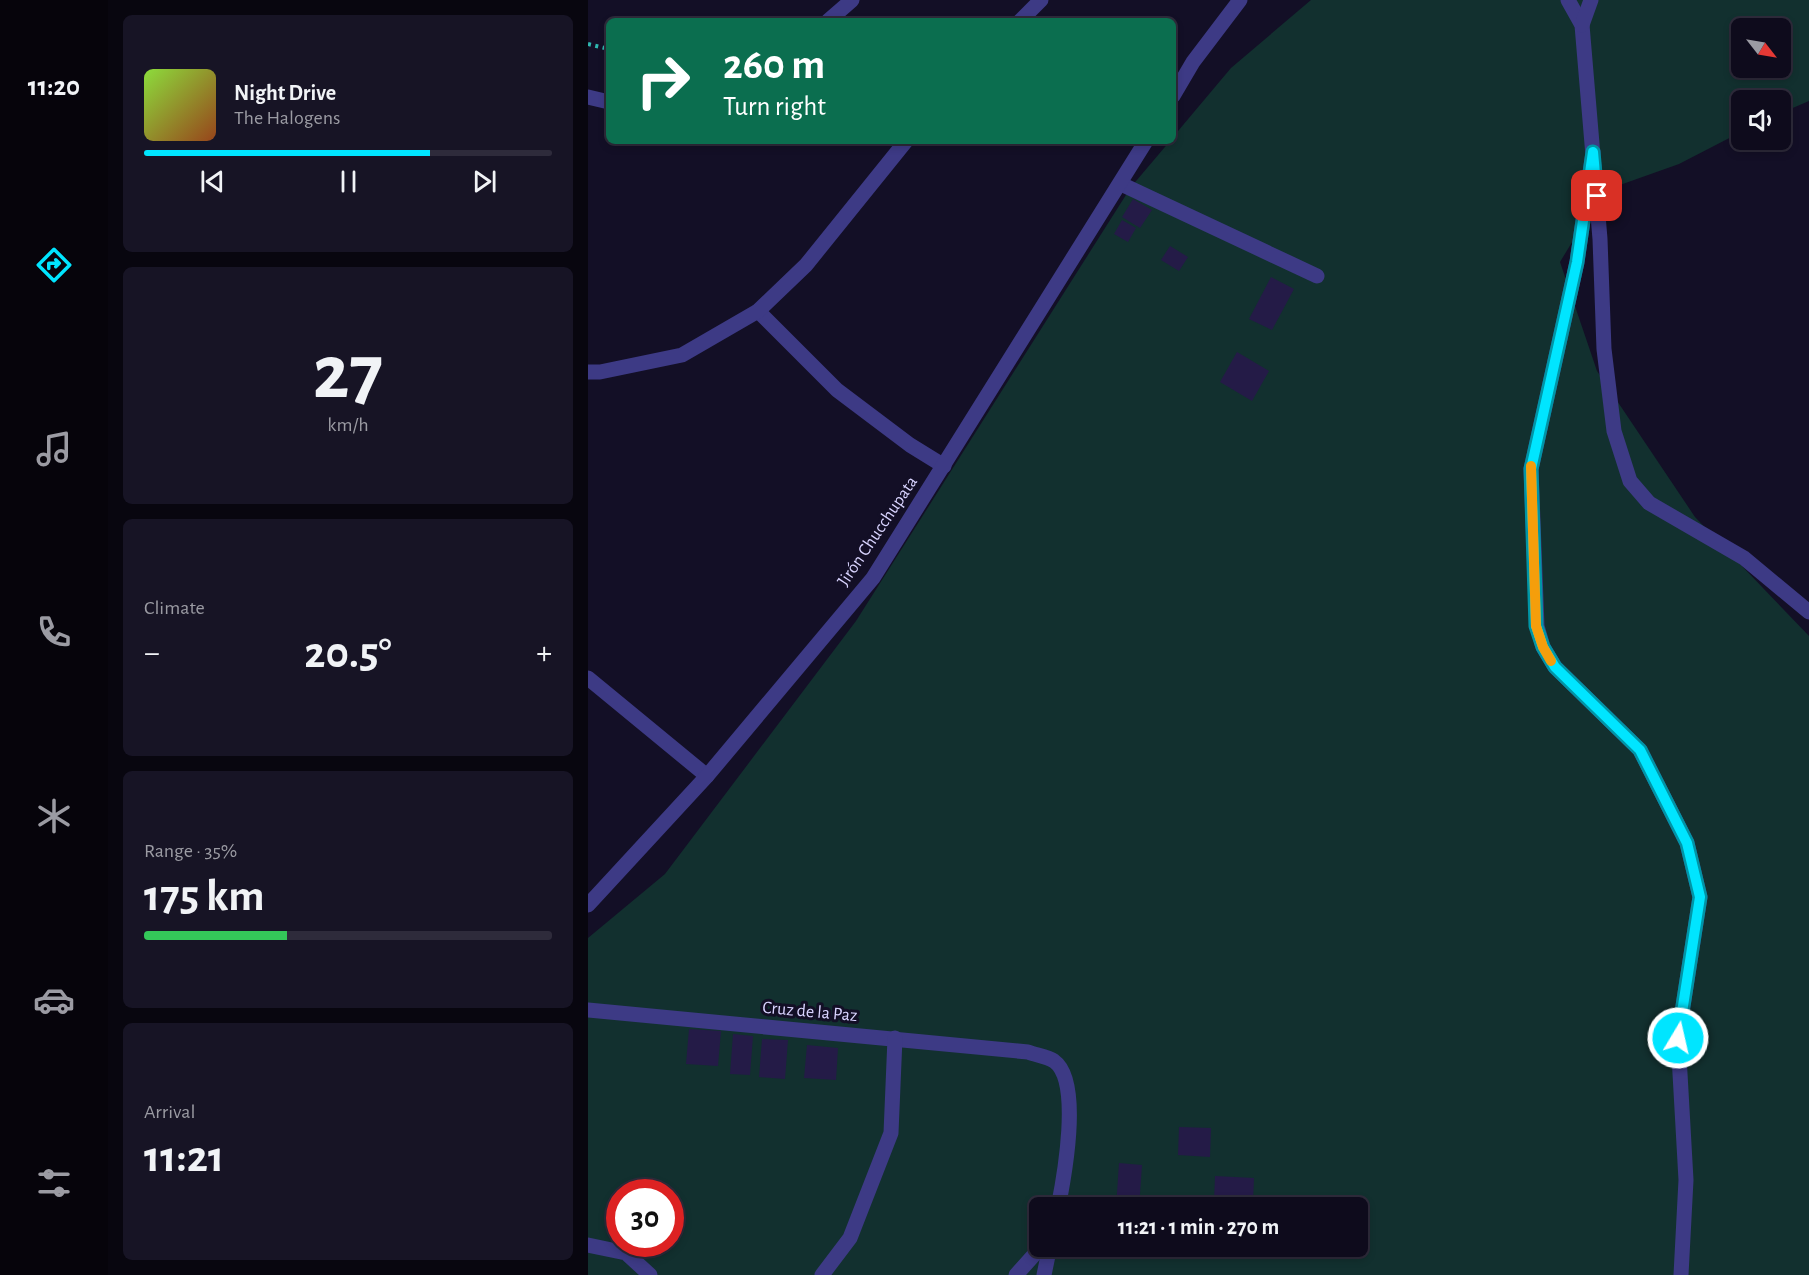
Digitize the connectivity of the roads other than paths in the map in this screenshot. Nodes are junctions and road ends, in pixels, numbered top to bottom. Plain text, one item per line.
1 (852, 0) edge
2 (1041, 0) edge
3 (1240, 0) edge
4 (1568, 0) edge
5 (1592, 0) edge
6 (831, 18) edge
7 (1023, 18) edge
8 (1582, 25) junction
9 (1176, 91) edge
10 (588, 97) edge
11 (606, 101) edge
12 (904, 144) edge
13 (1144, 144) edge
14 (1593, 152) junction
15 (1121, 184) junction
16 (1317, 276) dead end
17 (758, 311) junction
18 (588, 372) edge
19 (944, 466) junction
20 (1809, 612) edge
21 (588, 678) edge
22 (707, 776) junction
23 (588, 905) edge
24 (588, 1010) edge
25 (895, 1038) junction
26 (1060, 1197) edge
27 (588, 1245) edge
28 (1032, 1257) edge
29 (1048, 1257) edge
30 (650, 1275) edge
31 (822, 1275) edge
32 (1016, 1275) edge
33 (1044, 1275) edge
34 (1682, 1275) edge

1 - 6 street
2 - 7 street
3 - 9 street
4 - 8 street
5 - 8 street
8 - 14 street
10 - 11 street
12 - 17 street
13 - 15 street, Jirón Chucchupata
14 - 20 street
14 - 34 street
15 - 16 street
15 - 19 street, Jirón Chucchupata
17 - 18 street
17 - 19 street
19 - 22 street, Jirón Chucchupata
21 - 22 street
22 - 23 street, Jirón Chucchupata
24 - 25 street, Cruz de la Paz
25 - 26 street, Cruz de la Paz
25 - 31 street
27 - 30 street
28 - 32 street
29 - 33 street

